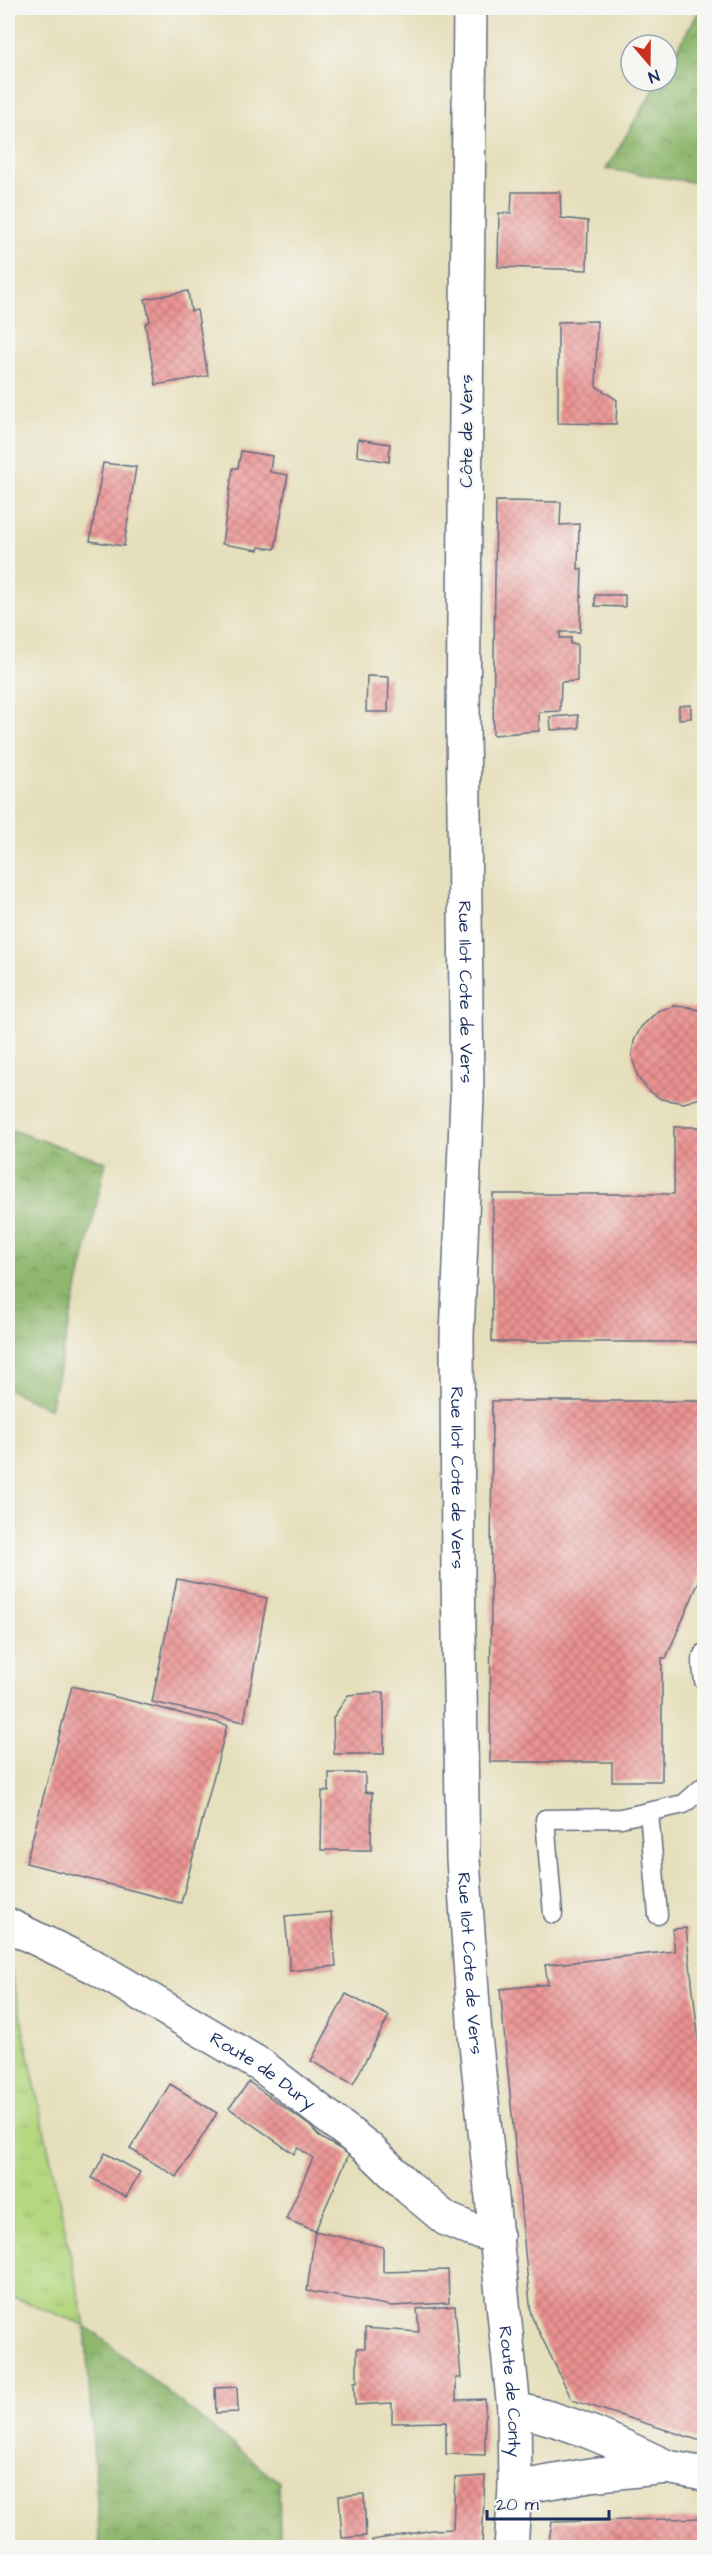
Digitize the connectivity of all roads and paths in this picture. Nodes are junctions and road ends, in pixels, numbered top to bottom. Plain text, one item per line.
1 (470, 8) edge
2 (463, 718) joint
3 (705, 1653) edge
4 (705, 1681) edge
5 (705, 1786) edge
6 (648, 1812) junction
7 (553, 1914) dead end
8 (658, 1915) dead end
9 (10, 1926) edge
10 (497, 2236) junction
11 (514, 2409) junction
12 (667, 2468) junction
13 (705, 2474) edge
14 (515, 2488) junction
15 (511, 2547) edge

1 - 2 street, Côte de Vers
2 - 10 street, Rue Ilot Cote de Vers
3 - 4 lane
5 - 6 lane
6 - 7 lane
6 - 8 lane
9 - 10 street, Route de Dury
10 - 11 street, Route de Conty
11 - 12 street
11 - 14 street, Route de Conty
12 - 13 street
12 - 14 street
14 - 15 street, Route de Conty

